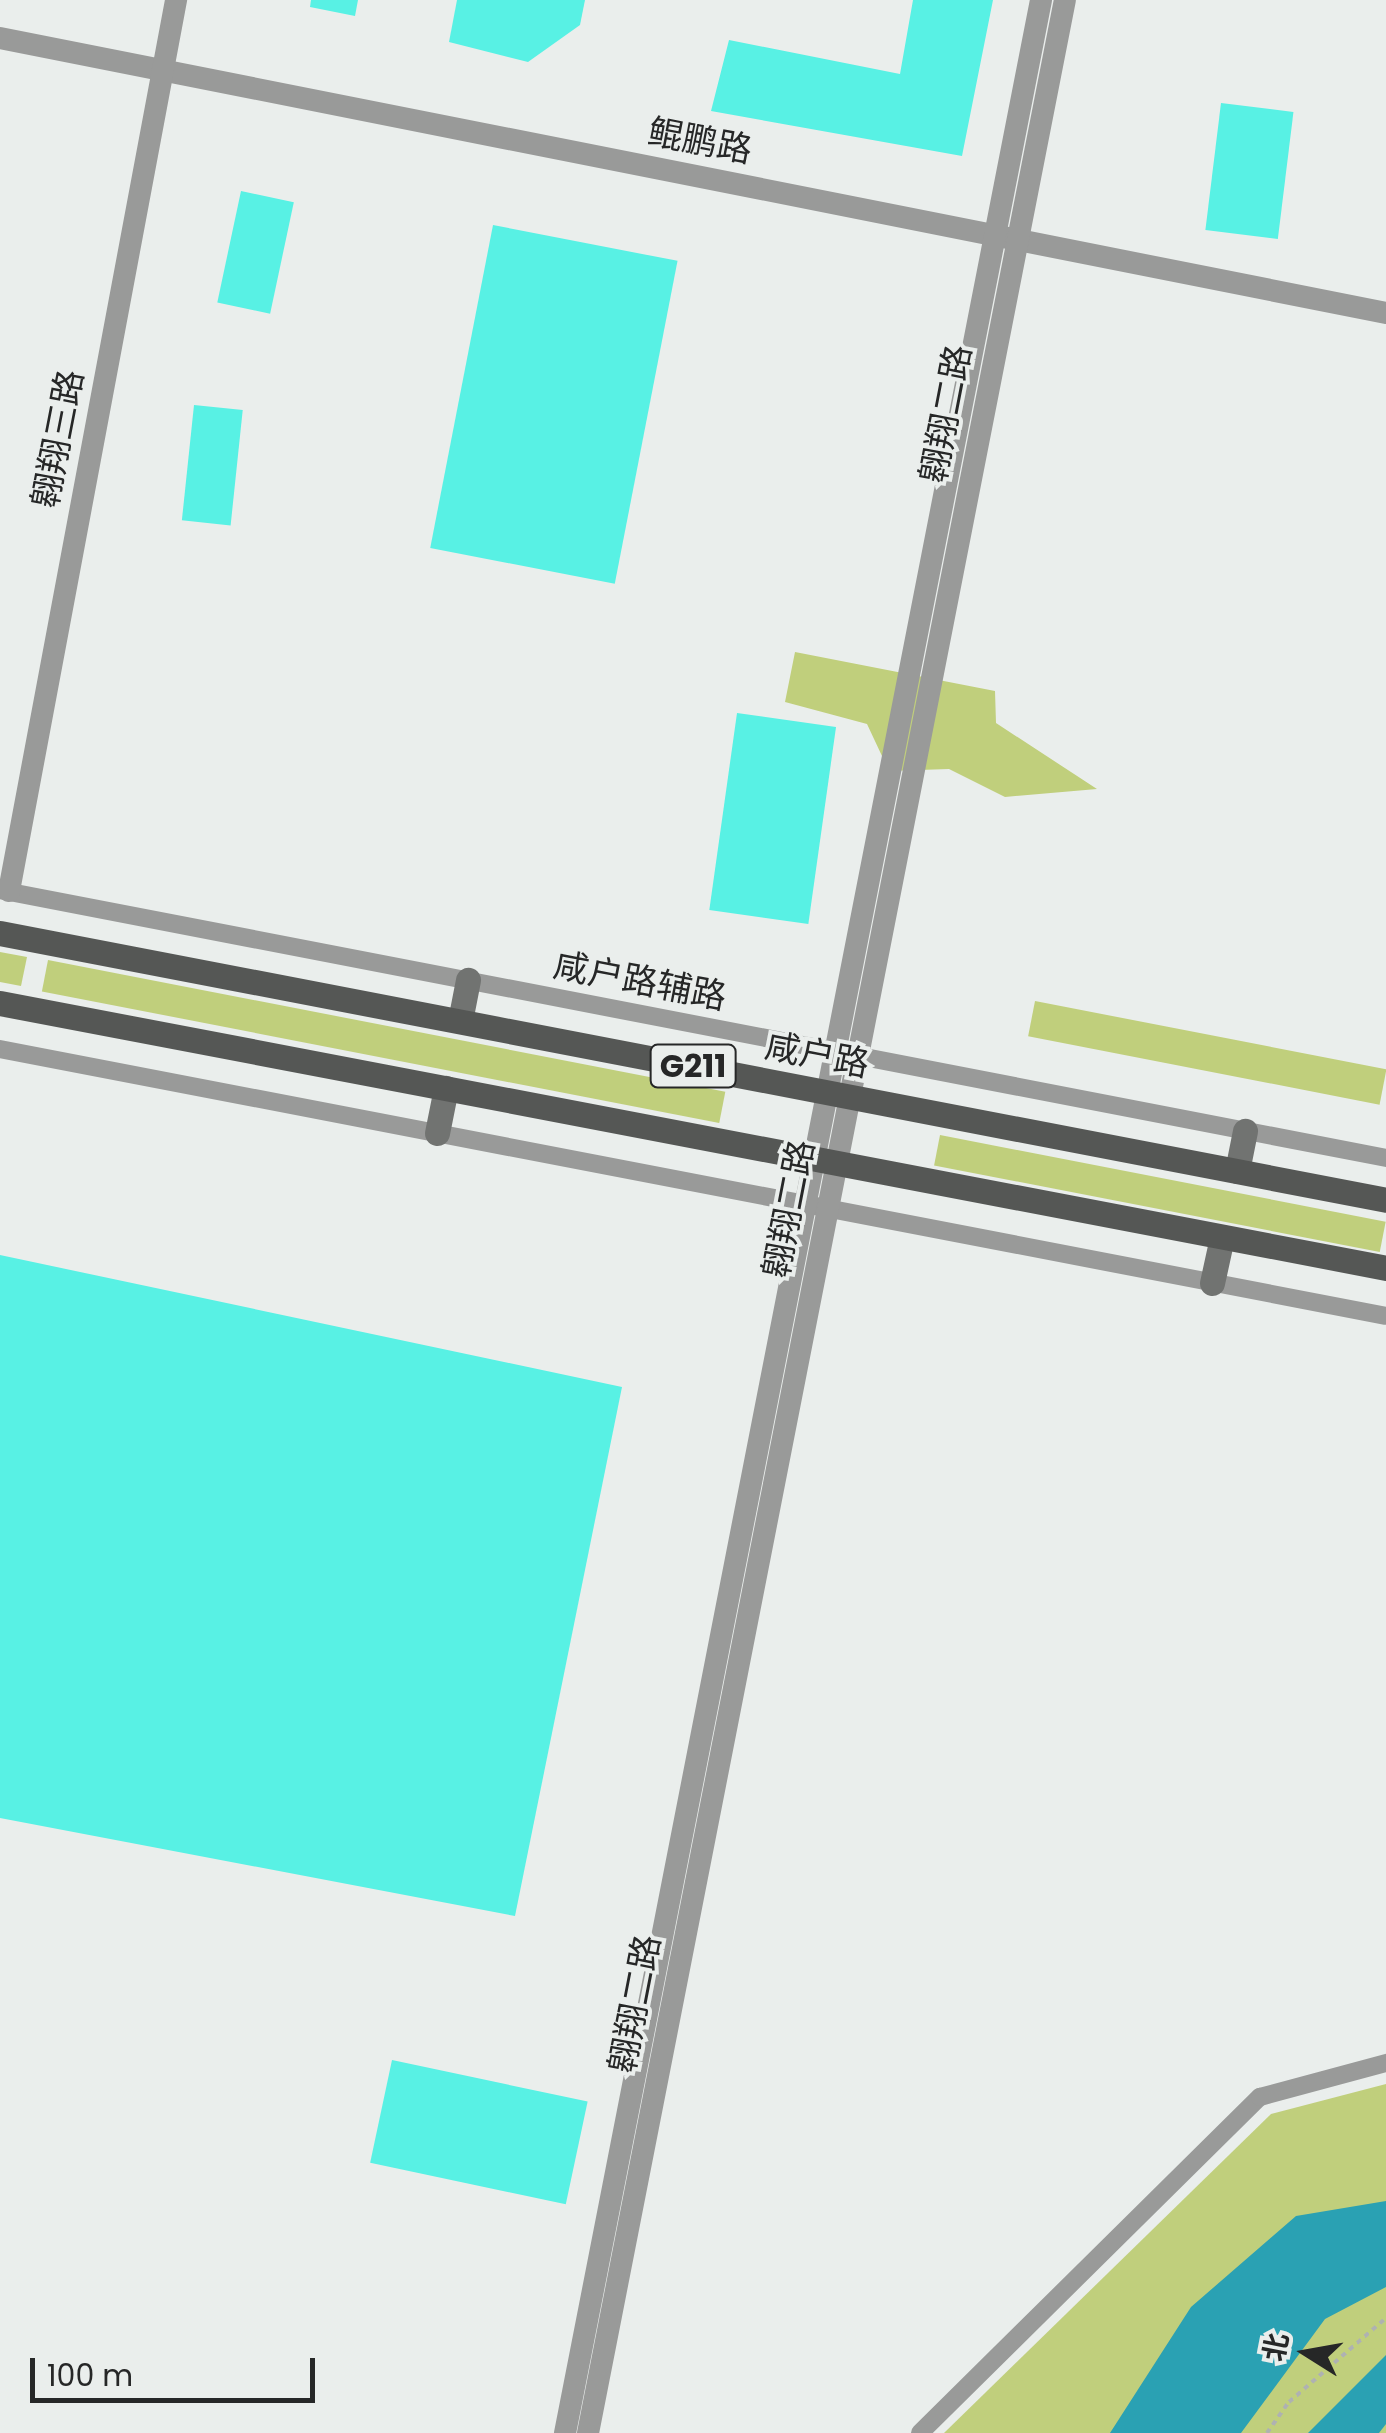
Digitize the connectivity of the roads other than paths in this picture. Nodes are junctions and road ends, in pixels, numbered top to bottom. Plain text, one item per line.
1 (176, 0) edge
2 (1041, 0) edge
3 (1065, 0) edge
4 (0, 38) edge
5 (162, 70) junction
6 (1006, 238) junction
7 (1386, 313) edge
8 (4, 890) edge
9 (0, 932) edge
10 (468, 980) junction
11 (0, 1003) edge
12 (460, 1022) junction
13 (0, 1048) edge
14 (844, 1053) junction
15 (446, 1088) junction
16 (837, 1094) junction
17 (1245, 1131) junction
18 (437, 1133) junction
19 (1386, 1158) edge
20 (824, 1160) junction
21 (1237, 1171) junction
22 (1386, 1200) edge
23 (815, 1206) junction
24 (1222, 1237) junction
25 (1386, 1268) edge
26 (1212, 1283) junction
27 (1386, 1316) edge
28 (1386, 2063) edge
29 (565, 2433) edge
30 (588, 2433) edge
31 (920, 2433) edge

1 - 5 street, 翱翔三路
2 - 6 street, 翱翔二路
3 - 6 street, 翱翔二路
4 - 5 street, 鲲鹏路
5 - 6 street, 鲲鹏路
5 - 8 street, 翱翔三路
6 - 7 street, 鲲鹏路
6 - 14 street, 翱翔二路
8 - 10 street, 咸户路辅路
9 - 12 main road, 咸户路 / G211
10 - 12 main road
10 - 14 street, 咸户路辅路
11 - 15 main road, G211
12 - 16 main road, 咸户路 / G211
13 - 18 street
14 - 16 street, 翱翔二路
14 - 17 street, 咸户路辅路
15 - 18 main road
15 - 20 main road, G211
16 - 20 street, 翱翔二路
16 - 21 main road, 咸户路 / G211
17 - 19 street, 咸户路辅路
17 - 21 main road
18 - 23 street
20 - 23 street, 翱翔二路
20 - 24 main road, G211
21 - 22 main road, 咸户路 / G211
23 - 26 street
23 - 29 street, 翱翔二路
23 - 30 street, 翱翔二路
24 - 25 main road, G211
24 - 26 main road
26 - 27 street
28 - 31 street

